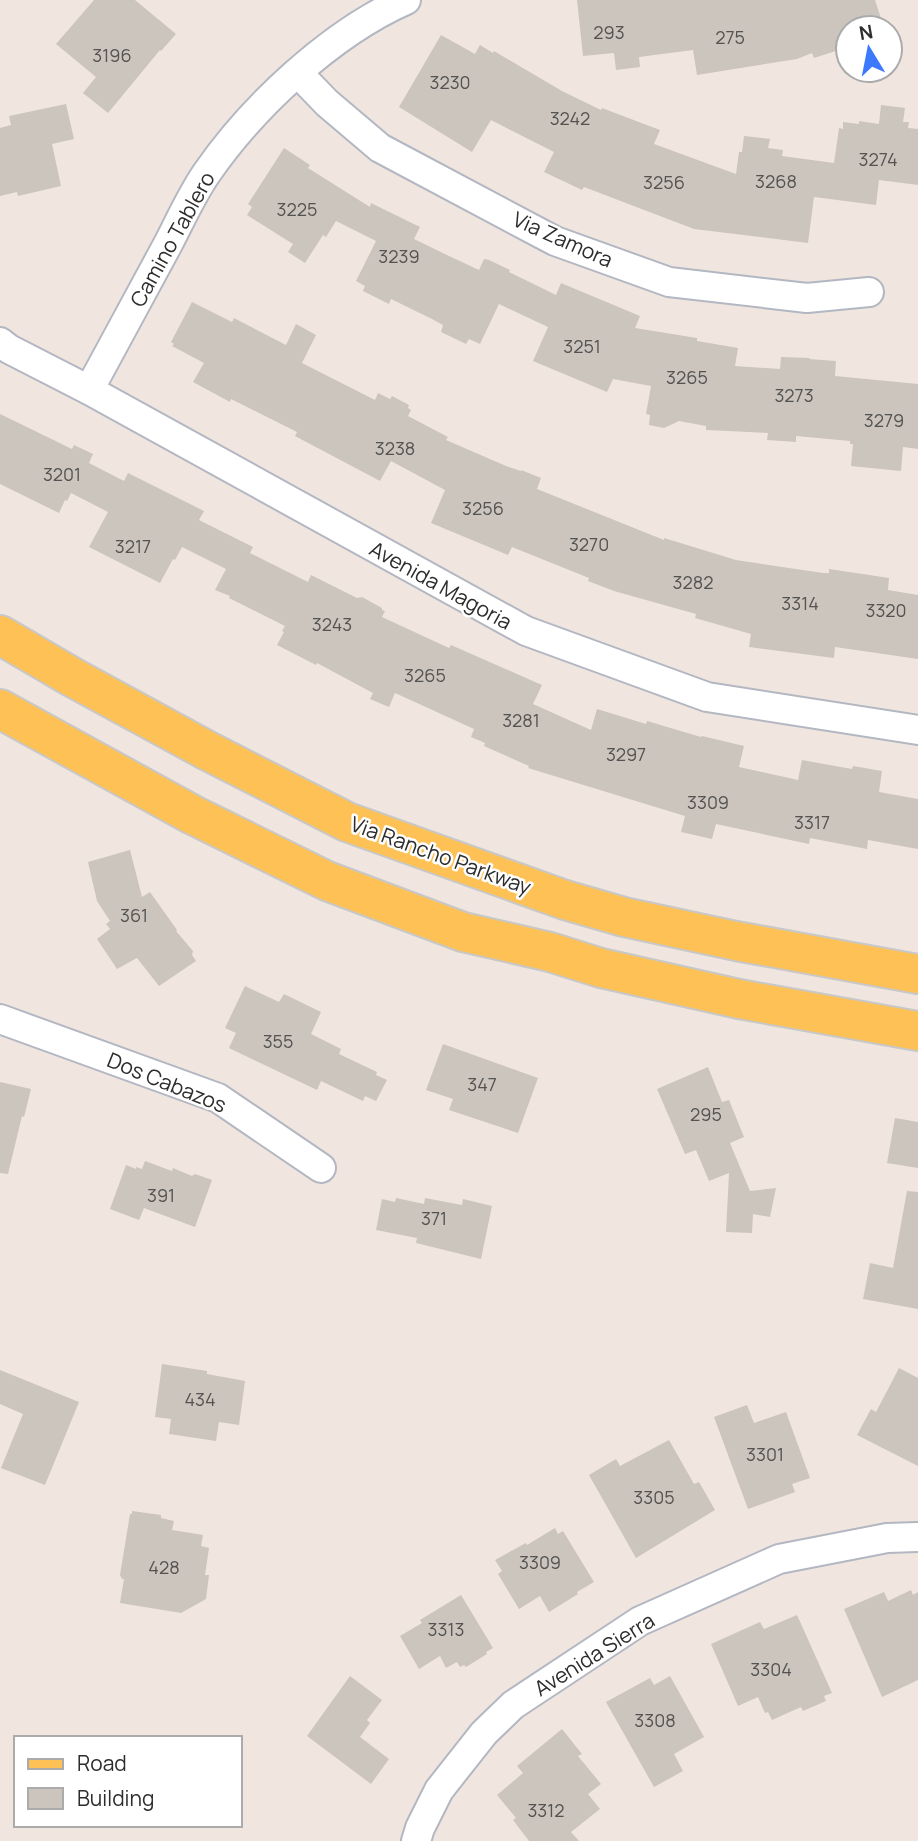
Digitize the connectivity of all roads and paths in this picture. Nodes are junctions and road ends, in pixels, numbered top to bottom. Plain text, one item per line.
1 (406, 0) edge
2 (298, 73) junction
3 (869, 292) dead end
4 (0, 342) edge
5 (89, 390) junction
6 (0, 635) edge
7 (0, 709) edge
8 (918, 730) edge
9 (918, 974) edge
10 (0, 1019) edge
11 (918, 1031) edge
12 (321, 1168) dead end
13 (918, 1537) edge
14 (416, 1841) edge

1 - 2 street, Camino Tablero
2 - 3 street, Via Zamora
2 - 5 street, Camino Tablero
4 - 5 street, Avenida Magoria
5 - 8 street, Avenida Magoria
6 - 9 main road, Via Rancho Parkway
7 - 11 main road
10 - 12 street, Dos Cabazos
13 - 14 street, Avenida Sierra

